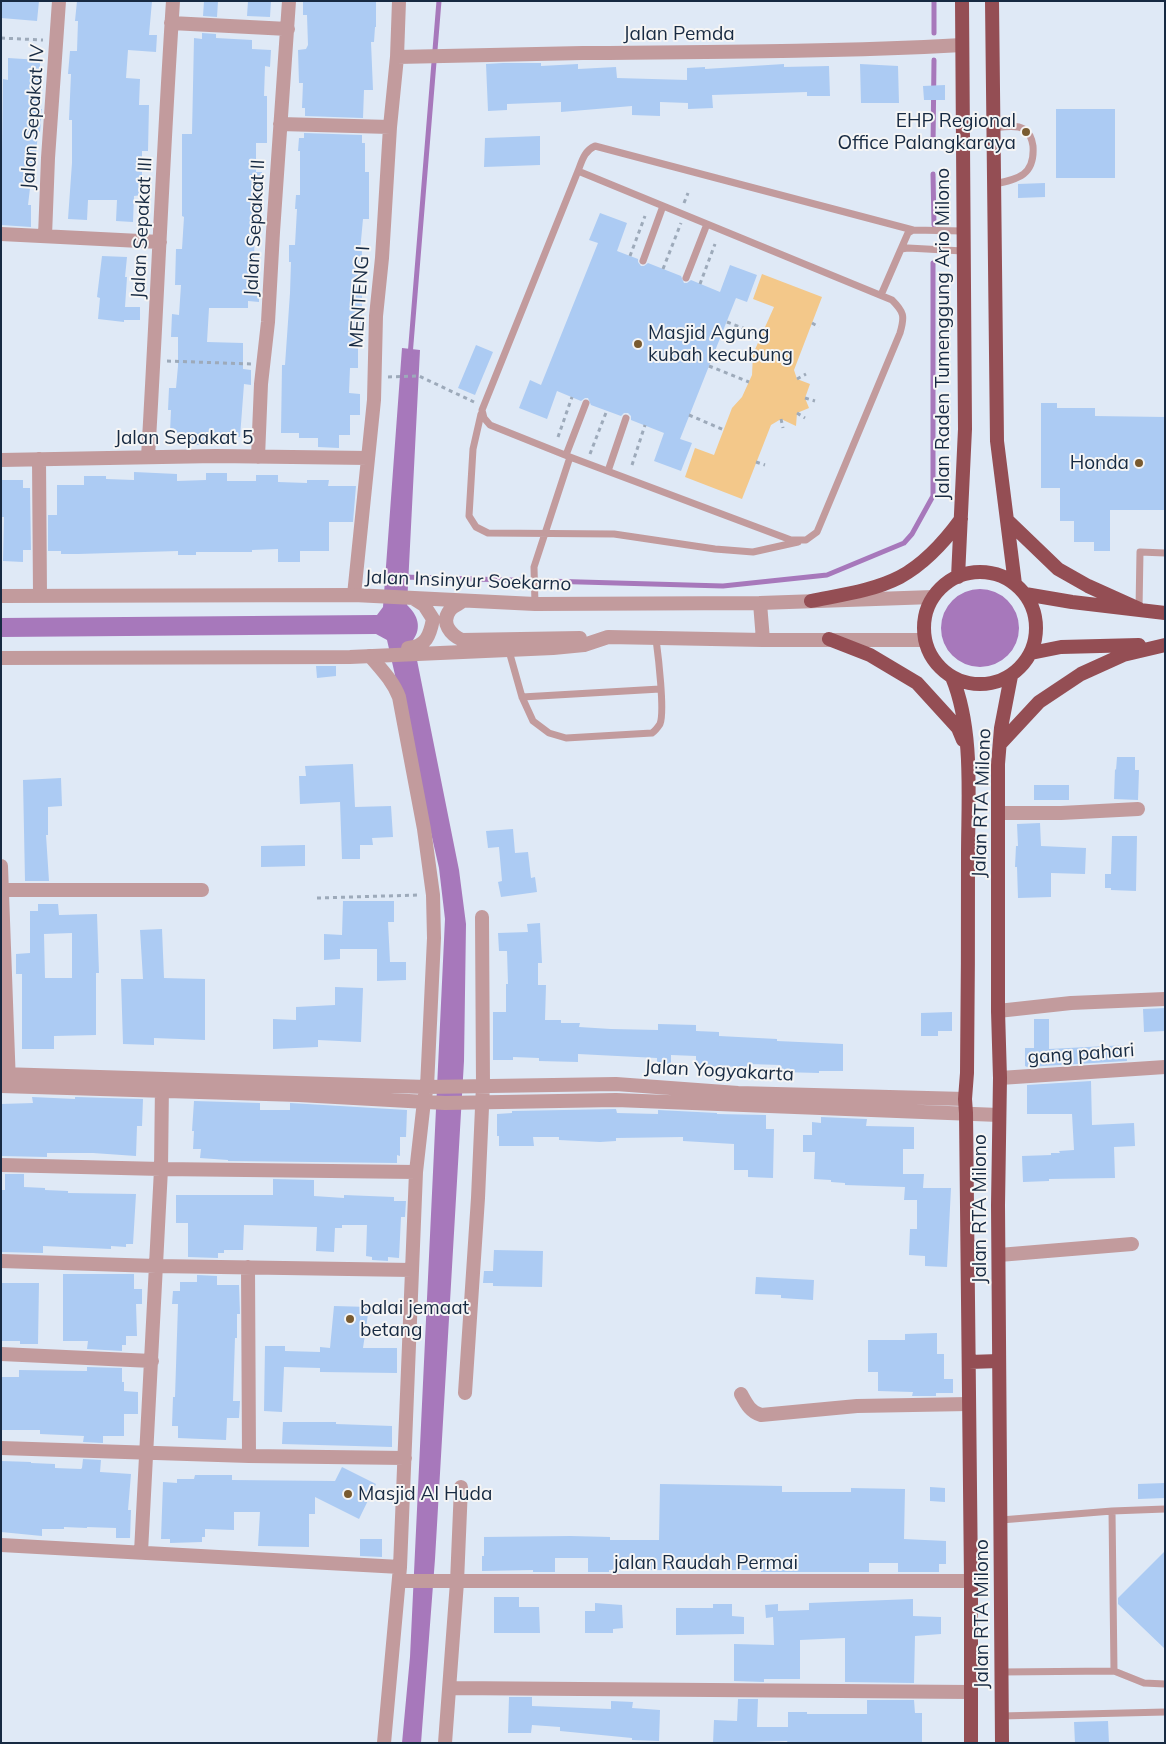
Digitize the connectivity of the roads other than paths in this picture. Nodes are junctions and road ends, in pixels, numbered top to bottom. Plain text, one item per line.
1 (59, 1) edge
2 (173, 1) edge
3 (289, 1) edge
4 (399, 1) edge
5 (962, 1) edge
6 (992, 1) edge
7 (171, 23) junction
8 (288, 29) junction
9 (962, 44) junction
10 (397, 57) junction
11 (280, 124) junction
12 (390, 127) junction
13 (993, 128) junction
14 (578, 171) junction
15 (994, 184) junction
16 (663, 206) junction
17 (707, 224) junction
18 (913, 230) junction
19 (963, 231) junction
20 (1, 234) edge
21 (45, 236) junction
22 (160, 242) junction
23 (901, 249) junction
24 (963, 251) junction
25 (642, 261) dead end
26 (686, 278) dead end
27 (881, 295) junction
28 (586, 403) dead end
29 (483, 408) junction
30 (626, 418) dead end
31 (568, 456) junction
32 (148, 457) junction
33 (258, 457) junction
34 (368, 458) junction
35 (38, 459) junction
36 (1, 460) edge
37 (608, 471) junction
38 (961, 519) junction
39 (1007, 520) junction
40 (545, 533) junction
41 (806, 540) junction
42 (1165, 553) edge
43 (958, 577) junction
44 (1020, 589) junction
45 (40, 595) junction
46 (354, 595) junction
47 (1, 596) edge
48 (410, 597) junction
49 (933, 597) junction
50 (535, 598) junction
51 (463, 601) junction
52 (811, 601) junction
53 (760, 603) junction
54 (1139, 609) junction
55 (1165, 613) edge
56 (608, 637) junction
57 (656, 639) junction
58 (829, 639) junction
59 (762, 640) junction
60 (925, 640) junction
61 (1165, 644) edge
62 (509, 651) junction
63 (390, 652) junction
64 (1031, 653) junction
65 (370, 656) junction
66 (1, 658) edge
67 (1011, 676) junction
68 (952, 677) junction
69 (660, 689) junction
70 (522, 697) junction
71 (1000, 744) junction
72 (967, 750) junction
73 (1138, 809) dead end
74 (998, 813) junction
75 (1, 866) edge
76 (2, 890) edge
77 (202, 890) dead end
78 (482, 917) dead end
79 (1165, 999) edge
80 (998, 1012) junction
81 (1165, 1067) edge
82 (1000, 1078) junction
83 (5, 1080) edge
84 (162, 1085) junction
85 (477, 1085) junction
86 (427, 1087) junction
87 (965, 1099) junction
88 (424, 1101) junction
89 (476, 1103) junction
90 (966, 1113) junction
91 (999, 1115) junction
92 (1, 1165) edge
93 (161, 1169) junction
94 (416, 1172) junction
95 (1132, 1244) dead end
96 (999, 1255) junction
97 (1, 1261) edge
98 (156, 1266) junction
99 (248, 1267) junction
100 (412, 1270) junction
101 (1, 1354) edge
102 (152, 1361) junction
103 (1000, 1361) junction
104 (969, 1362) junction
105 (465, 1393) dead end
106 (741, 1394) dead end
107 (969, 1404) junction
108 (1, 1448) edge
109 (147, 1453) junction
110 (249, 1456) junction
111 (405, 1458) junction
112 (461, 1487) dead end
113 (1165, 1509) edge
114 (1112, 1511) junction
115 (1001, 1520) junction
116 (1, 1545) edge
117 (142, 1552) junction
118 (400, 1574) junction
119 (971, 1581) junction
120 (457, 1582) junction
121 (1114, 1671) junction
122 (1001, 1672) junction
123 (1165, 1684) edge
124 (450, 1688) junction
125 (971, 1692) junction
126 (1165, 1712) edge
127 (1001, 1716) junction
128 (384, 1743) edge
129 (445, 1743) edge
130 (971, 1743) edge
131 (1002, 1743) edge

1 - 21 street, Jalan Sepakat IV
2 - 7 street, Jalan Sepakat III
3 - 8 street, Jalan Sepakat II
4 - 10 street, MENTENG I
5 - 9 highway, Jalan Raden Tumenggung Ario Milono
6 - 13 highway
7 - 8 street
7 - 22 street, Jalan Sepakat III
8 - 11 street, Jalan Sepakat II
9 - 10 street, Jalan Pemda
9 - 19 highway, Jalan Raden Tumenggung Ario Milono
10 - 12 street, MENTENG I
11 - 12 street
11 - 33 street, Jalan Sepakat II
12 - 34 street, MENTENG I
13 - 15 highway
13 - 15 lane
14 - 16 lane
14 - 18 lane
14 - 29 lane
15 - 39 highway
16 - 17 lane
16 - 25 lane
17 - 26 lane
17 - 27 lane
18 - 19 lane
18 - 23 lane
19 - 24 highway, Jalan Raden Tumenggung Ario Milono
20 - 21 street
21 - 22 street
22 - 32 street, Jalan Sepakat III
23 - 24 lane
23 - 27 lane
24 - 38 highway, Jalan Raden Tumenggung Ario Milono
27 - 41 lane
28 - 31 lane
29 - 31 lane
29 - 40 lane
30 - 37 lane
31 - 37 lane
31 - 40 lane
32 - 33 street, Jalan Sepakat 5
32 - 35 street, Jalan Sepakat 5
33 - 34 street, Jalan Sepakat 5
34 - 46 street, MENTENG I
35 - 36 street, Jalan Sepakat 5
35 - 45 street
37 - 41 lane
38 - 43 highway, Jalan Raden Tumenggung Ario Milono
38 - 52 highway
39 - 44 highway
39 - 54 highway
40 - 41 lane
40 - 50 lane
42 - 54 lane
43 - 44 highway
43 - 49 highway
44 - 54 highway
44 - 64 highway
45 - 46 street, Jalan Insinyur Soekarno
45 - 47 street, Jalan Insinyur Soekarno
46 - 48 street, Jalan Insinyur Soekarno
48 - 51 street, Jalan Insinyur Soekarno
48 - 63 street
49 - 52 street, Jalan Insinyur Soekarno
49 - 60 highway
50 - 51 street, Jalan Insinyur Soekarno
50 - 53 street, Jalan Insinyur Soekarno
51 - 56 street
52 - 53 street, Jalan Insinyur Soekarno
53 - 59 street
54 - 55 highway
56 - 57 street
56 - 62 street
57 - 59 street
57 - 69 lane
58 - 59 street
58 - 60 street
58 - 72 highway
60 - 68 highway
61 - 64 highway
61 - 71 highway
62 - 63 street
62 - 70 lane
63 - 65 street
64 - 67 highway
65 - 66 street
65 - 86 street
67 - 68 highway
67 - 71 highway, Jalan RTA Milono
68 - 72 highway, Jalan RTA Milono
69 - 70 lane
69 - 70 lane
71 - 74 highway, Jalan RTA Milono
72 - 87 highway, Jalan RTA Milono
73 - 74 street
74 - 80 highway, Jalan RTA Milono
75 - 76 street
76 - 77 street
76 - 83 street
78 - 85 street
79 - 80 street
80 - 82 highway, Jalan RTA Milono
81 - 82 street, gang pahari
82 - 91 highway, Jalan RTA Milono
83 - 84 street
84 - 86 street, Jalan Yogyakarta
84 - 88 street
84 - 93 street
85 - 86 street, Jalan Yogyakarta
85 - 87 street, Jalan Yogyakarta
85 - 89 street
86 - 88 street
87 - 90 highway, Jalan RTA Milono
88 - 89 street
88 - 94 street
89 - 90 street
89 - 105 street
90 - 91 street
90 - 104 highway, Jalan RTA Milono
91 - 96 highway, Jalan RTA Milono
92 - 93 street
93 - 94 street
93 - 98 street
94 - 100 street
95 - 96 street
96 - 103 highway, Jalan RTA Milono
97 - 98 street
98 - 99 street
98 - 102 street
99 - 100 street
99 - 110 street
100 - 111 street
101 - 102 street
102 - 109 street
103 - 104 highway
103 - 115 highway, Jalan RTA Milono
104 - 107 highway, Jalan RTA Milono
106 - 107 street
107 - 119 highway, Jalan RTA Milono
108 - 109 street
109 - 110 street
109 - 117 street
110 - 111 street
111 - 118 street
112 - 120 street
113 - 114 lane
114 - 115 lane
114 - 121 lane
115 - 122 highway, Jalan RTA Milono
116 - 117 street, jalan Raudah Permai
117 - 118 street, jalan Raudah Permai
118 - 120 street, jalan Raudah Permai
118 - 128 street
119 - 120 street, jalan Raudah Permai
119 - 125 highway, Jalan RTA Milono
120 - 124 street
121 - 122 lane
121 - 123 lane
122 - 127 highway, Jalan RTA Milono
124 - 125 street
124 - 129 street
125 - 130 highway, Jalan RTA Milono
126 - 127 lane
127 - 131 highway, Jalan RTA Milono

